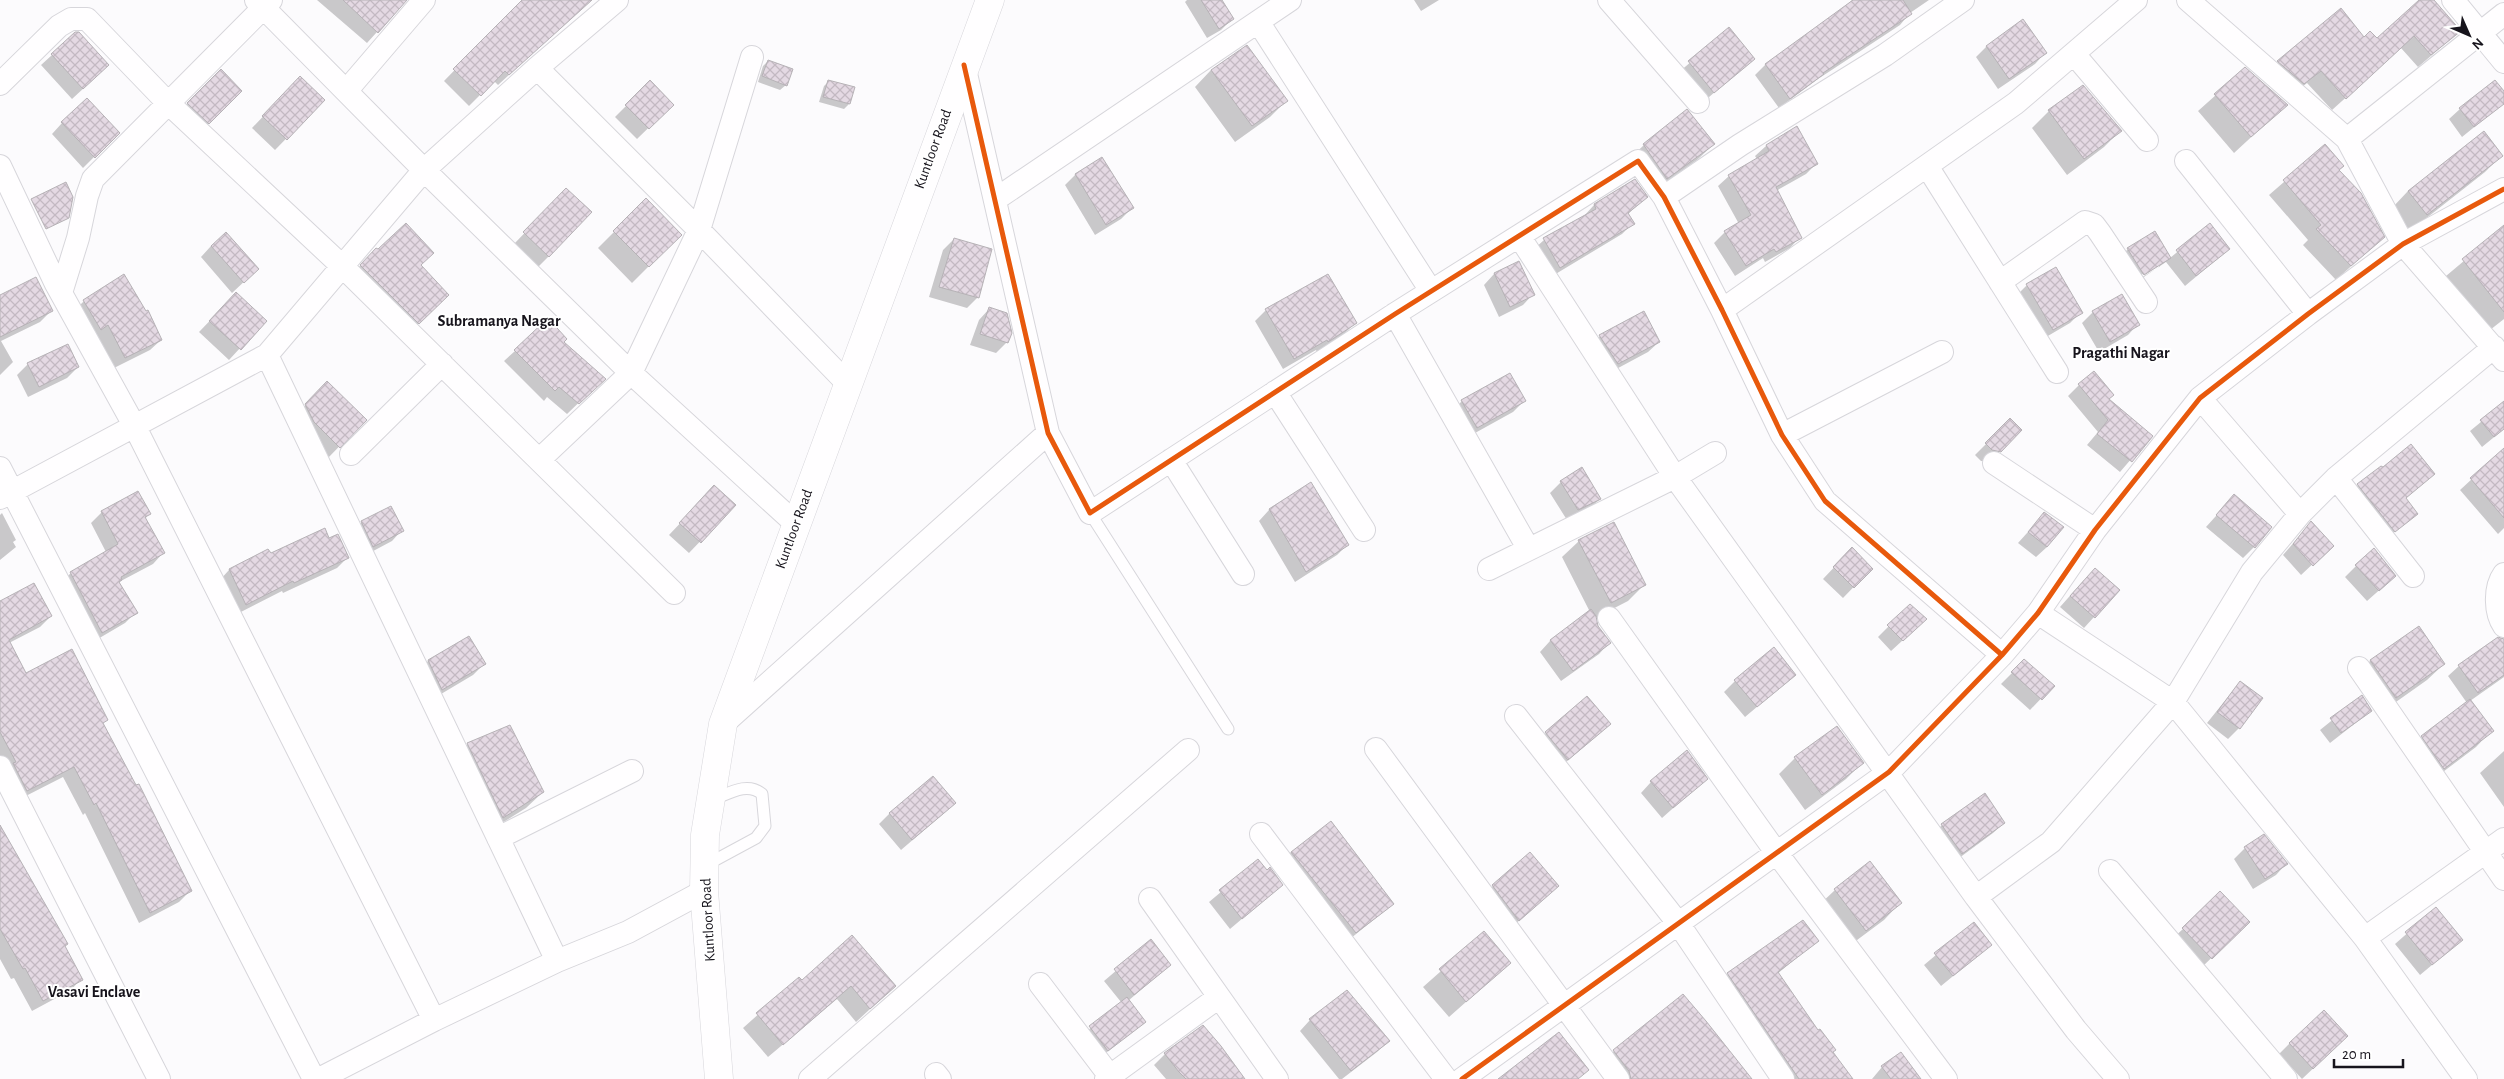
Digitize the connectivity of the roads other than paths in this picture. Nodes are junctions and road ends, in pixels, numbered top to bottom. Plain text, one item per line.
1 (424, 0) edge
2 (617, 0) edge
3 (990, 0) edge
4 (1290, 0) edge
5 (1609, 0) edge
6 (1963, 0) edge
7 (2136, 0) edge
8 (2188, 0) edge
9 (2453, 0) edge
10 (264, 3) edge
11 (2504, 14) edge
12 (1259, 23) junction
13 (2482, 33) junction
14 (2074, 54) junction
15 (752, 57) dead end
16 (2504, 62) edge
17 (964, 66) junction
18 (537, 68) junction
19 (0, 84) edge
20 (347, 90) junction
21 (167, 102) junction
22 (1698, 102) dead end
23 (2347, 139) junction
24 (2147, 140) dead end
25 (2186, 161) dead end
26 (0, 166) edge
27 (1927, 166) junction
28 (424, 170) junction
29 (2504, 189) edge
30 (1664, 197) junction
31 (996, 198) junction
32 (700, 230) junction
33 (1519, 236) junction
34 (2403, 244) junction
35 (342, 266) junction
36 (2000, 282) junction
37 (1431, 291) junction
38 (61, 293) junction
39 (2146, 302) dead end
40 (1722, 310) junction
41 (1395, 314) junction
42 (2308, 314) junction
43 (1942, 352) dead end
44 (2499, 354) edge
45 (267, 355) junction
46 (442, 364) junction
47 (2057, 372) dead end
48 (631, 373) junction
49 (847, 383) junction
50 (1275, 392) junction
51 (2200, 398) junction
52 (135, 427) junction
53 (1048, 433) junction
54 (1782, 435) junction
55 (351, 454) dead end
56 (1714, 454) dead end
57 (539, 460) junction
58 (1171, 460) junction
59 (1994, 463) dead end
60 (0, 468) edge
61 (1675, 477) junction
62 (2336, 478) junction
63 (6, 495) edge
64 (1090, 513) junction
65 (2300, 514) junction
66 (796, 524) junction
67 (1364, 530) dead end
68 (2095, 530) junction
69 (1528, 548) junction
70 (1489, 569) dead end
71 (1243, 574) dead end
72 (2504, 574) edge
73 (2413, 576) dead end
74 (674, 593) dead end
75 (2038, 613) junction
76 (1609, 618) dead end
77 (2504, 626) edge
78 (2002, 655) junction
79 (2359, 668) dead end
80 (2173, 702) junction
81 (1516, 716) dead end
82 (723, 724) junction
83 (1228, 729) dead end
84 (1376, 749) dead end
85 (1188, 750) dead end
86 (0, 767) edge
87 (632, 771) dead end
88 (1889, 772) junction
89 (711, 801) junction
90 (1261, 834) dead end
91 (498, 838) junction
92 (2504, 839) edge
93 (1776, 852) junction
94 (2486, 852) junction
95 (2110, 871) dead end
96 (705, 879) junction
97 (2504, 879) edge
98 (1976, 897) junction
99 (1150, 899) dead end
100 (1678, 923) junction
101 (2365, 938) junction
102 (557, 961) junction
103 (1040, 984) dead end
104 (1219, 997) junction
105 (1564, 1005) junction
106 (434, 1020) junction
107 (1110, 1078) edge
108 (159, 1079) edge
109 (314, 1079) edge
110 (319, 1079) edge
111 (719, 1079) edge
112 (810, 1079) edge
113 (1277, 1079) edge
114 (1446, 1079) edge
115 (1462, 1079) edge
116 (1618, 1079) edge
117 (1783, 1079) edge
118 (1946, 1079) edge
119 (2118, 1079) edge
120 (2286, 1079) edge
121 (2466, 1079) edge

1 - 20 street
2 - 18 street
3 - 17 street, Kuntloor Road
4 - 12 street
5 - 22 street
6 - 30 street
7 - 14 street
8 - 23 street
9 - 13 street
10 - 20 street
10 - 21 street
11 - 13 street
12 - 31 street
12 - 37 street
13 - 16 street
13 - 23 street
14 - 24 street
14 - 27 street
15 - 32 street
17 - 31 street
17 - 49 street, Kuntloor Road
18 - 28 street
18 - 32 street
19 - 21 street
20 - 28 street
21 - 35 street
21 - 38 street
23 - 34 street
25 - 42 street
26 - 38 street
27 - 36 street
27 - 40 street
28 - 35 street
28 - 48 street
29 - 34 street
30 - 33 street
30 - 40 street
31 - 53 street
32 - 48 street
32 - 49 street
33 - 37 street
33 - 61 street
34 - 42 street
34 - 44 street
35 - 45 street
35 - 46 street
36 - 39 street
36 - 47 street
37 - 41 street
38 - 52 street
40 - 54 street
41 - 50 street
41 - 69 street
42 - 51 street
43 - 54 street
44 - 62 street
45 - 52 street
45 - 91 street
46 - 55 street
46 - 57 street
48 - 57 street
48 - 66 street
49 - 66 street, Kuntloor Road
50 - 58 street
50 - 67 street
51 - 65 street
51 - 68 street
52 - 63 street
52 - 106 street
53 - 64 street
53 - 82 street
54 - 78 street
56 - 61 street
57 - 74 street
58 - 64 street
58 - 71 street
59 - 68 street
60 - 63 street
61 - 69 street
61 - 88 street
62 - 65 street
62 - 73 street
63 - 109 street
64 - 83 lane
65 - 80 street
66 - 82 street, Kuntloor Road
68 - 75 street
69 - 70 street
72 - 77 street
75 - 78 street
75 - 80 street
76 - 93 street
78 - 88 street
79 - 94 street
80 - 98 street
80 - 101 street
81 - 100 street
82 - 89 street, Kuntloor Road
84 - 105 street
85 - 112 street
86 - 108 street
87 - 91 street
88 - 93 street
88 - 98 street
89 - 96 street, Kuntloor Road
89 - 96 lane
90 - 114 street
91 - 102 street
92 - 94 street
93 - 100 street
93 - 118 street
94 - 97 street
94 - 101 street
95 - 120 street
96 - 102 street
96 - 111 street, Kuntloor Road
98 - 119 street
99 - 104 street
100 - 105 street
100 - 117 street
101 - 121 street
102 - 106 street
103 - 107 street
104 - 107 street
104 - 113 street
105 - 115 street
105 - 116 street
106 - 110 street

